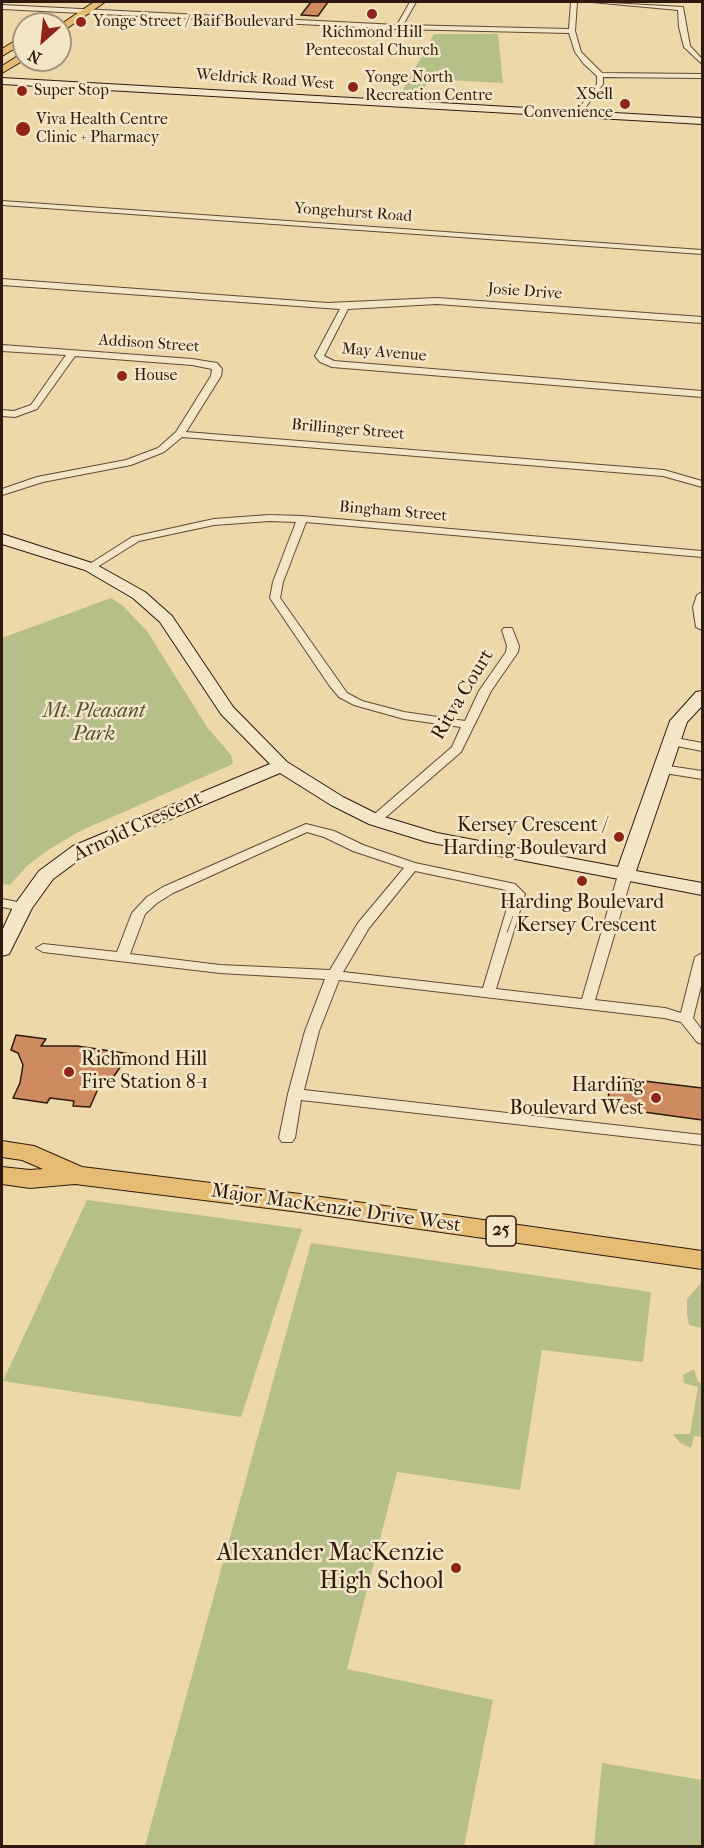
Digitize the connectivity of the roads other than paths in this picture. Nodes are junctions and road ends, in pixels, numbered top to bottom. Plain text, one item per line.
1 (79, 2) edge
2 (100, 2) edge
3 (413, 2) edge
4 (574, 2) edge
5 (595, 2) edge
6 (2, 7) edge
7 (65, 10) junction
8 (62, 12) edge
9 (84, 12) junction
10 (72, 21) edge
11 (399, 27) junction
12 (572, 31) junction
13 (702, 62) edge
14 (600, 75) junction
15 (702, 76) edge
16 (2, 78) edge
17 (579, 114) junction
18 (702, 121) edge
19 (2, 203) edge
20 (702, 252) edge
21 (2, 282) edge
22 (345, 307) junction
23 (702, 320) edge
24 (2, 348) edge
25 (72, 354) junction
26 (702, 394) edge
27 (2, 413) edge
28 (180, 434) junction
29 (702, 484) edge
30 (2, 492) edge
31 (302, 519) junction
32 (2, 539) edge
33 (702, 554) edge
34 (90, 567) junction
35 (702, 595) edge
36 (702, 627) edge
37 (508, 630) dead end
38 (702, 696) edge
39 (469, 725) junction
40 (671, 741) junction
41 (702, 747) edge
42 (280, 766) junction
43 (662, 769) junction
44 (702, 775) edge
45 (375, 820) junction
46 (412, 866) junction
47 (625, 875) junction
48 (702, 889) edge
49 (2, 903) edge
50 (23, 907) junction
51 (43, 948) dead end
52 (2, 950) edge
53 (702, 957) edge
54 (122, 958) junction
55 (334, 975) junction
56 (488, 993) junction
57 (587, 1005) junction
58 (686, 1018) junction
59 (702, 1039) edge
60 (295, 1094) junction
61 (287, 1138) dead end
62 (702, 1140) edge
63 (2, 1149) edge
64 (75, 1174) junction
65 (2, 1175) edge
66 (702, 1260) edge

1 - 7 main road
2 - 9 main road
3 - 11 street
4 - 12 street
5 - 13 street
6 - 7 street
7 - 8 main road
7 - 9 street
9 - 10 main road
9 - 11 street
11 - 12 street
12 - 14 street
14 - 15 street
14 - 17 street
16 - 17 street, Weldrick Road West
17 - 18 street, Weldrick Road West
19 - 20 street, Yongehurst Road
21 - 22 street
22 - 23 street, Josie Drive
22 - 26 street, May Avenue
24 - 25 street, Addison Street
25 - 27 street
25 - 28 street, Addison Street
28 - 29 street, Brillinger Street
28 - 30 street
31 - 33 street, Bingham Street
31 - 34 street, Bingham Street
31 - 39 street
32 - 34 street
34 - 42 street
35 - 36 street
37 - 39 street, Ritva Court
38 - 40 street
39 - 45 street, Ritva Court
40 - 41 street
40 - 43 street
42 - 45 street
42 - 50 street, Arnold Crescent
43 - 44 street
43 - 47 street
45 - 47 street
46 - 54 street
46 - 55 street
46 - 56 street
47 - 48 street
47 - 57 street
49 - 50 street
50 - 52 street, Arnold Crescent
51 - 54 street
53 - 58 street
54 - 55 street
55 - 56 street
55 - 60 street
56 - 57 street
57 - 58 street
58 - 59 street
60 - 61 street
60 - 62 street
63 - 64 main road, Major MacKenzie Drive West / 25
64 - 65 main road, Major MacKenzie Drive West / 25
64 - 66 main road, Major MacKenzie Drive West / 25

